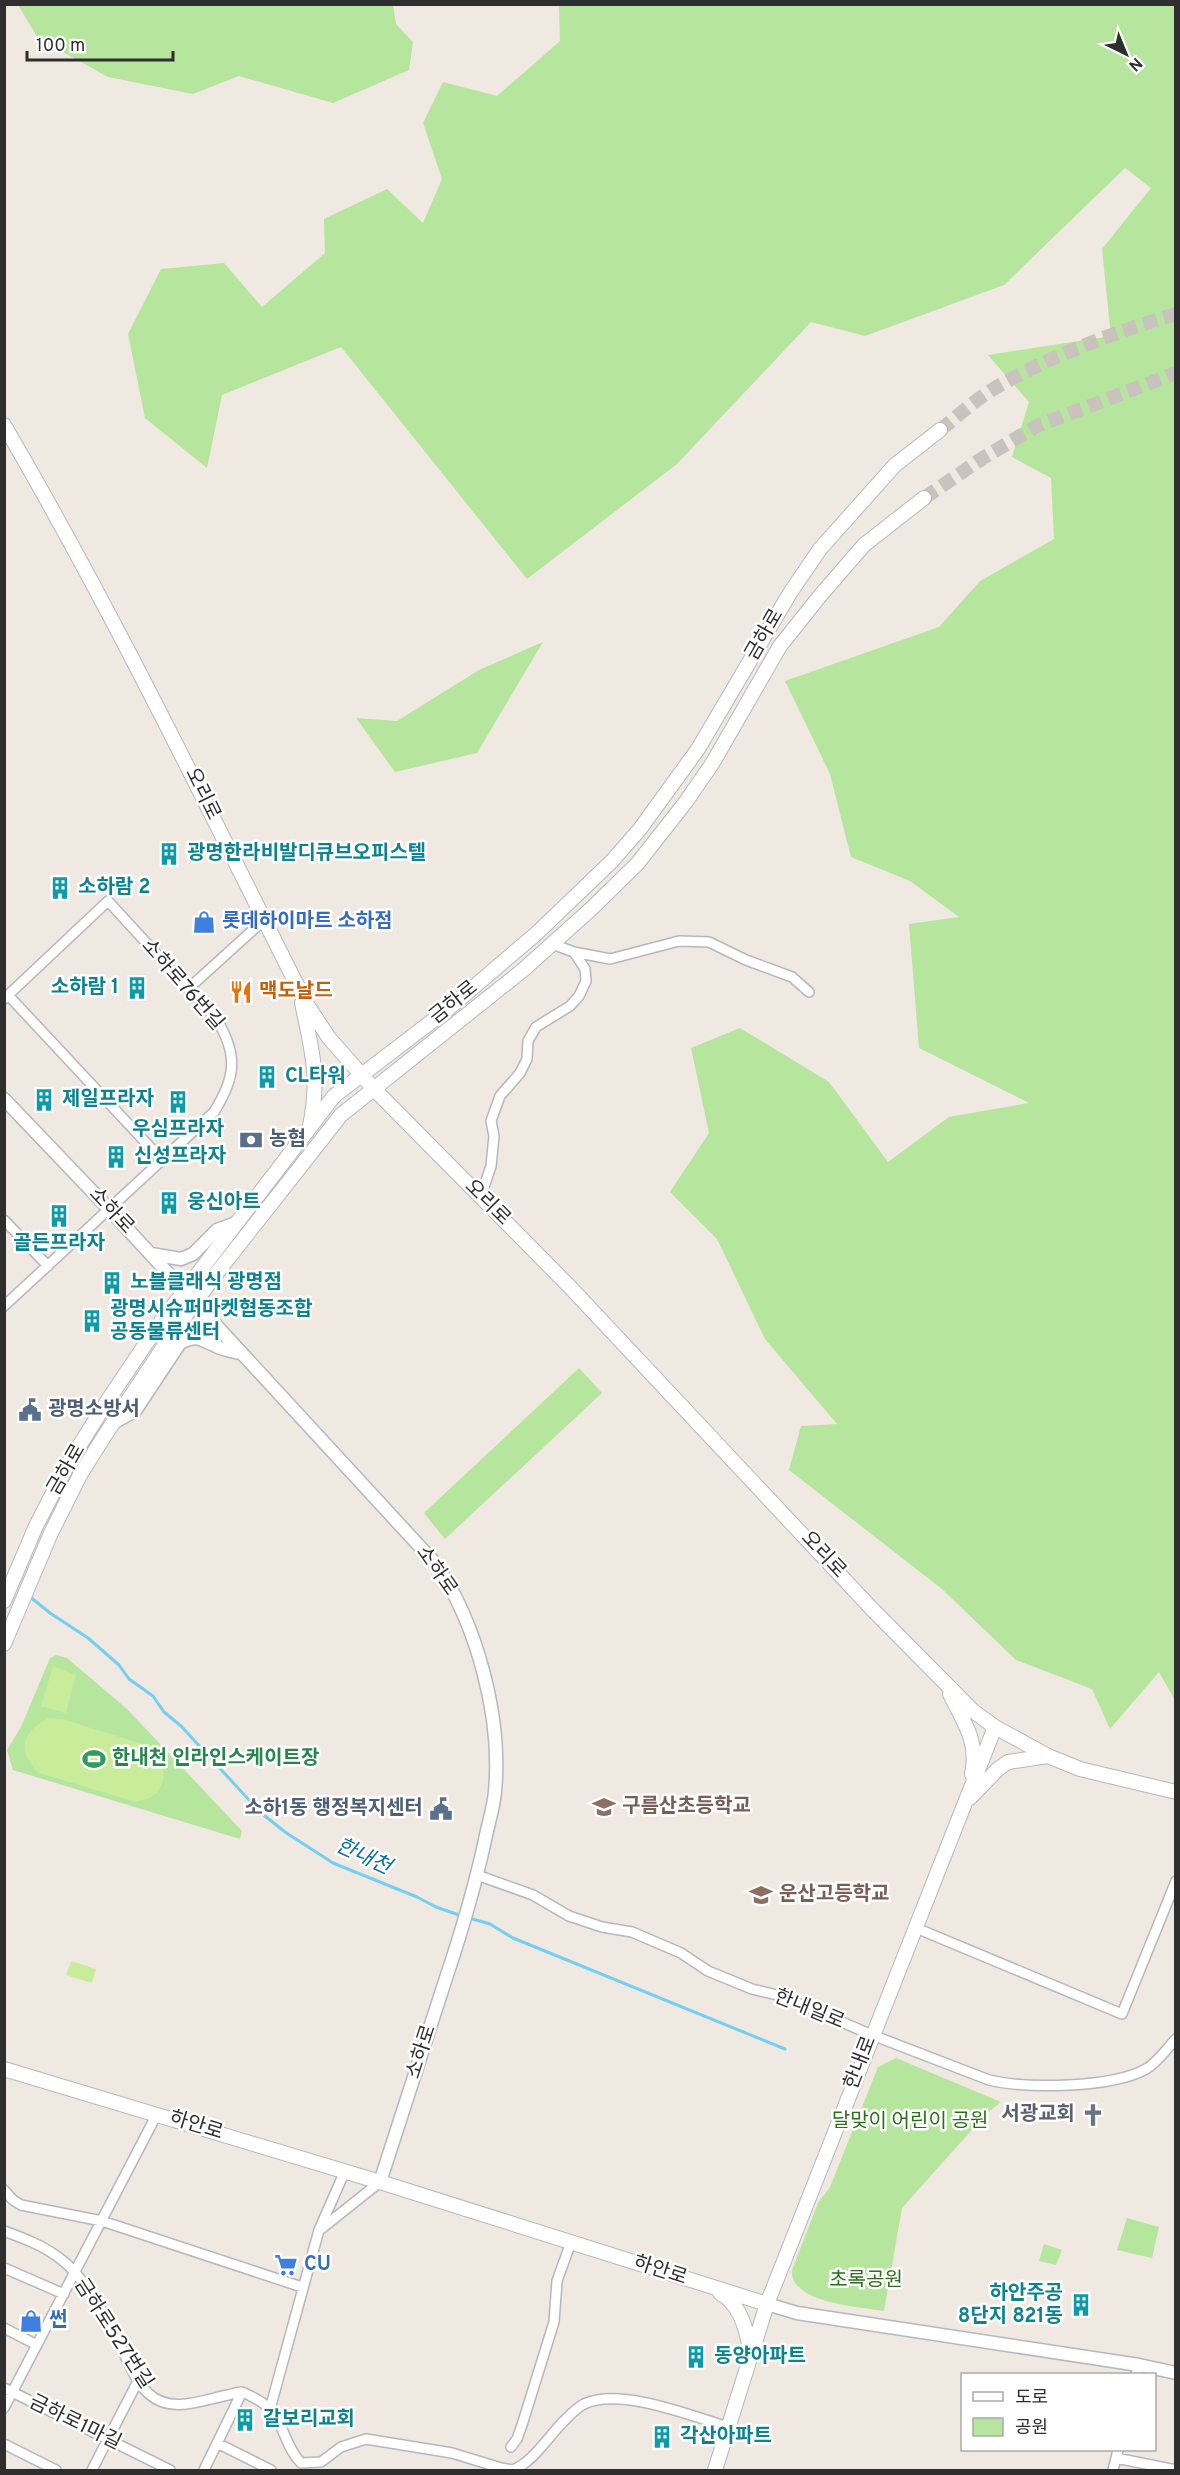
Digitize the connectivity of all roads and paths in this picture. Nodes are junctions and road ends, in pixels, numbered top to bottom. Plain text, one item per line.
1 (4, 425) edge
2 (940, 430) tunnel mouth
3 (924, 498) tunnel mouth
4 (264, 920) junction
5 (552, 944) junction
6 (574, 952) junction
7 (189, 988) junction
8 (300, 992) junction
9 (809, 992) dead end
10 (6, 997) edge
11 (361, 1076) junction
12 (374, 1089) junction
13 (4, 1099) edge
14 (309, 1128) junction
15 (162, 1160) junction
16 (481, 1196) junction
17 (109, 1209) junction
18 (4, 1220) edge
19 (236, 1222) junction
20 (150, 1254) junction
21 (48, 1266) junction
22 (184, 1291) junction
23 (195, 1303) junction
24 (4, 1306) edge
25 (242, 1354) junction
26 (112, 1424) junction
27 (4, 1601) edge
28 (4, 1644) edge
29 (947, 1686) junction
30 (995, 1727) junction
31 (1048, 1756) junction
32 (1176, 1792) edge
33 (964, 1804) junction
34 (477, 1875) junction
35 (1176, 1881) edge
36 (915, 1928) junction
37 (872, 2035) junction
38 (1176, 2039) edge
39 (4, 2069) edge
40 (157, 2114) junction
41 (345, 2171) junction
42 (380, 2182) junction
43 (4, 2190) edge
44 (102, 2221) junction
45 (319, 2230) junction
46 (9, 2233) edge
47 (4, 2241) edge
48 (571, 2242) junction
49 (4, 2268) edge
50 (74, 2274) junction
51 (708, 2286) junction
52 (302, 2287) junction
53 (64, 2294) junction
54 (767, 2304) junction
55 (4, 2328) edge
56 (37, 2345) junction
57 (750, 2352) junction
58 (1138, 2370) edge
59 (1176, 2373) edge
60 (139, 2379) junction
61 (9, 2390) edge
62 (242, 2392) junction
63 (4, 2408) edge
64 (270, 2409) junction
65 (728, 2427) junction
66 (108, 2440) junction
67 (217, 2443) junction
68 (4, 2444) edge
69 (511, 2447) dead end
70 (1117, 2453) edge
71 (56, 2470) edge
72 (92, 2470) edge
73 (170, 2470) edge
74 (204, 2470) edge
75 (271, 2470) edge
76 (715, 2470) edge
77 (1113, 2470) edge
78 (1176, 2470) edge

1 - 4 main road, 오리로
2 - 11 main road, 금하로
3 - 5 main road, 금하로
4 - 7 street
4 - 8 main road, 오리로
5 - 6 street
5 - 12 main road, 금하로
6 - 9 street
6 - 16 street
7 - 10 street, 소하로76번길
7 - 15 street, 소하로76번길
8 - 11 main road, 오리로
8 - 14 main road
10 - 15 street
11 - 12 main road, 오리로
11 - 14 main road, 금하로
12 - 16 main road, 오리로
12 - 23 main road, 금하로
13 - 17 street, 소하로
14 - 19 main road, 금하로
15 - 17 street, 소하로76번길
16 - 29 main road, 오리로
17 - 20 street, 소하로
17 - 21 street, 소하로76번길
18 - 21 street
19 - 20 street
19 - 22 main road, 금하로
20 - 22 street, 소하로
21 - 24 street, 소하로76번길
22 - 23 street, 소하로
22 - 27 main road, 금하로
23 - 25 street, 소하로
23 - 26 main road, 금하로
25 - 26 street
25 - 34 street, 소하로
26 - 28 main road, 금하로
29 - 30 main road, 오리로
29 - 33 main road
30 - 31 main road, 오리로
30 - 33 main road, 한내로
31 - 32 main road, 오리로
31 - 33 main road
33 - 36 main road, 한내로
34 - 37 street, 한내일로
34 - 42 street, 소하로
35 - 36 street
36 - 37 main road, 한내로
37 - 38 street, 한내일로
37 - 54 main road, 한내로
39 - 40 main road, 하안로
40 - 41 main road, 하안로
40 - 44 street, 하안로
41 - 42 main road, 하안로
41 - 45 street
42 - 45 street
42 - 48 main road, 하안로
43 - 44 street
44 - 50 street, 하안로
44 - 52 street
45 - 52 street
46 - 47 street
46 - 50 street, 금하로527번길
48 - 51 main road, 하안로
48 - 69 street
49 - 53 street
50 - 53 street, 금하로1마길
50 - 60 street, 금하로527번길
51 - 54 main road, 하안로
51 - 57 main road
52 - 64 street
53 - 56 street, 금하로1마길
54 - 57 main road, 한내로
54 - 58 street, 하안로
55 - 56 street
56 - 61 street, 금하로1마길
57 - 65 main road, 한내로
58 - 59 street, 하안로
60 - 62 street, 금하로527번길
60 - 66 street
61 - 63 street
61 - 66 street, 금하로1마길
62 - 64 street
62 - 67 street
64 - 65 street
65 - 76 main road, 한내로
66 - 72 street
66 - 73 street, 금하로1마길
67 - 74 street
67 - 75 street
68 - 71 street
70 - 77 street
70 - 78 street

